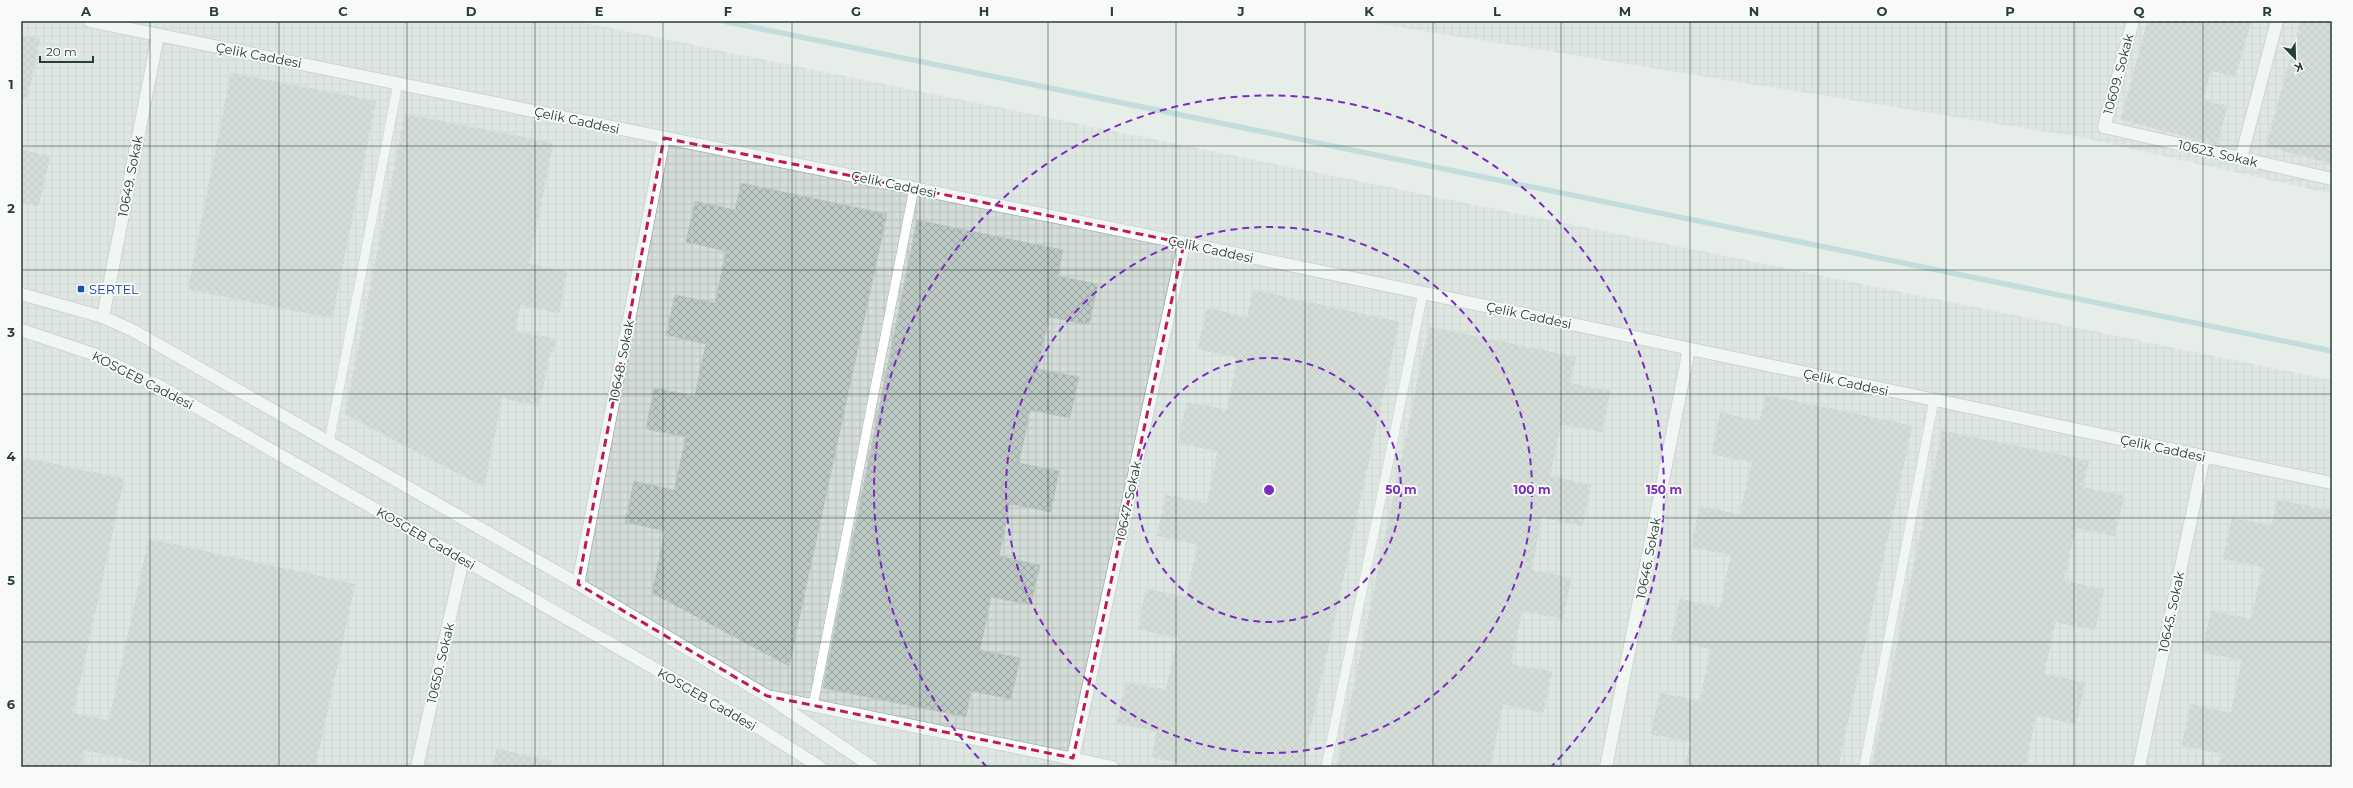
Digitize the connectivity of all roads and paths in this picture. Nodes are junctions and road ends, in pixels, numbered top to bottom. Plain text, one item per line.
1 (90, 21) edge
2 (2133, 21) edge
3 (2277, 21) edge
4 (158, 35) junction
5 (398, 83) junction
6 (2104, 127) joint
7 (664, 138) junction
8 (2241, 158) junction
9 (2332, 178) edge
10 (914, 188) junction
11 (1184, 243) junction
12 (1423, 293) junction
13 (21, 294) edge
14 (103, 317) junction
15 (21, 330) edge
16 (1689, 349) junction
17 (1934, 400) junction
18 (329, 442) junction
19 (2204, 457) junction
20 (2332, 483) edge
21 (463, 559) junction
22 (578, 584) junction
23 (767, 696) junction
24 (813, 706) junction
25 (1073, 758) junction
26 (417, 767) edge
27 (820, 767) edge
28 (872, 767) edge
29 (1112, 767) edge
30 (1326, 767) edge
31 (1606, 767) edge
32 (1864, 767) edge
33 (2139, 767) edge

1 - 4 street, Çelik Caddesi
2 - 6 street, 10609. Sokak
3 - 8 street
4 - 5 street, Çelik Caddesi
4 - 14 street, 10649. Sokak
5 - 7 street, Çelik Caddesi
5 - 18 lane
6 - 8 street, 10623. Sokak
7 - 10 street, Çelik Caddesi
7 - 22 street, 10648. Sokak
8 - 9 street, 10623. Sokak
10 - 11 street, Çelik Caddesi
10 - 24 lane
11 - 12 street, Çelik Caddesi
11 - 25 street, 10647. Sokak
12 - 16 street, Çelik Caddesi
12 - 30 lane
13 - 14 street
14 - 18 street
15 - 21 street, KOSGEB Caddesi
16 - 17 street, Çelik Caddesi
16 - 31 street, 10646. Sokak
17 - 19 street, Çelik Caddesi
17 - 32 lane
18 - 22 street
19 - 20 street, Çelik Caddesi
19 - 33 street, 10645. Sokak
21 - 26 street, 10650. Sokak
21 - 27 street, KOSGEB Caddesi
22 - 23 street
23 - 24 street
23 - 28 street
24 - 25 street
25 - 29 street

